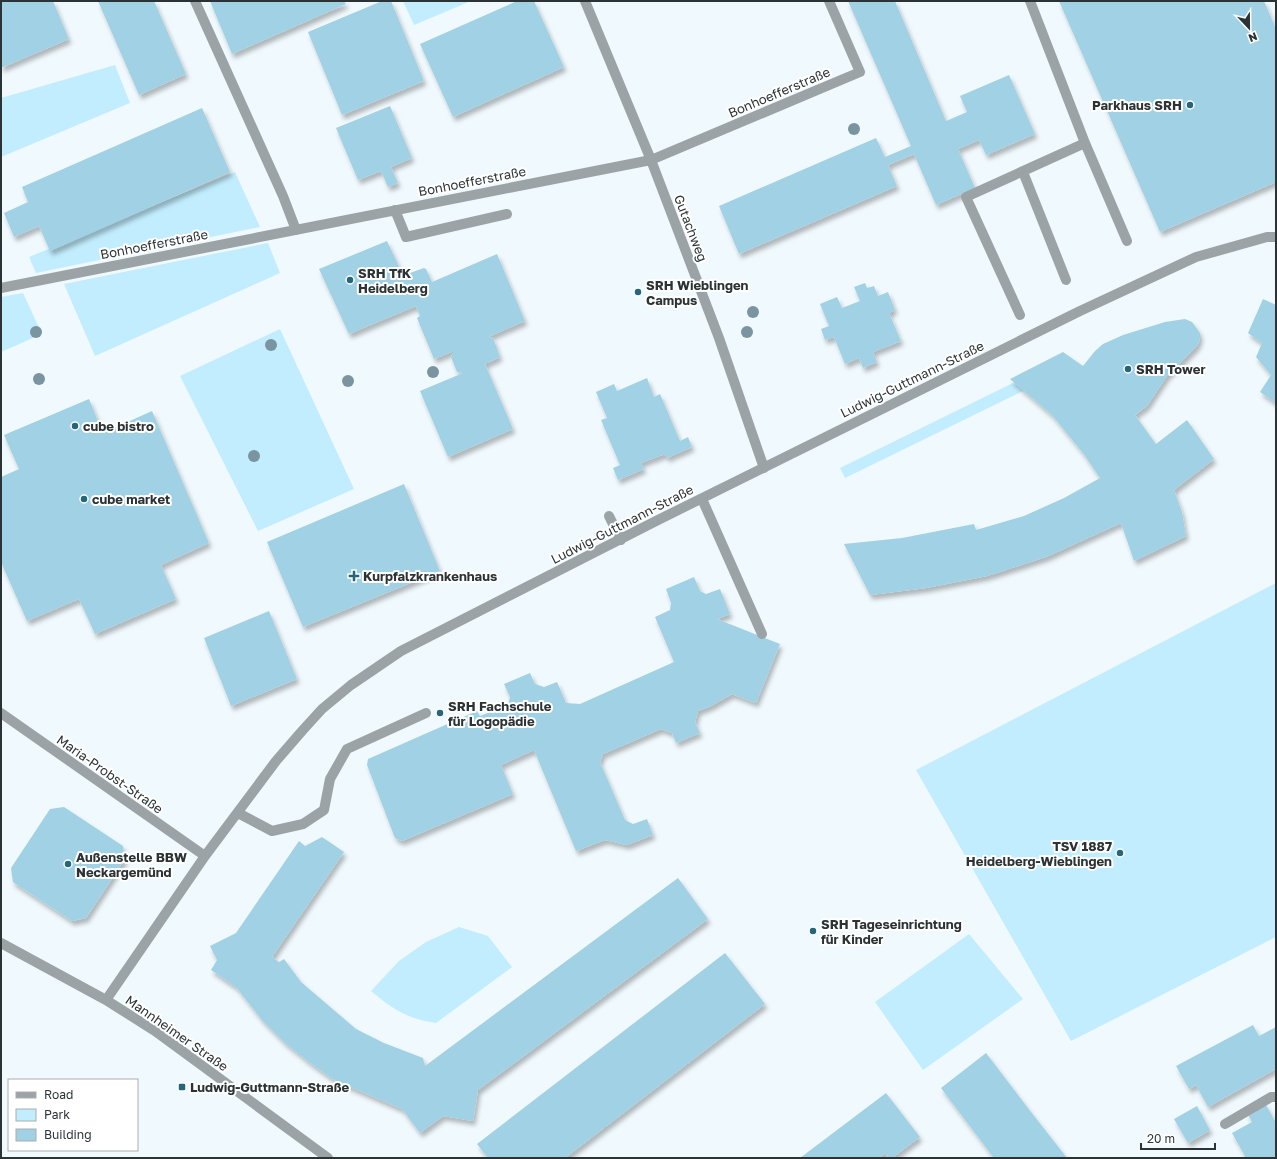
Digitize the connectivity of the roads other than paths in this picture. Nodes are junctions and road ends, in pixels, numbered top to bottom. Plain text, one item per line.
1 (195, 1) edge
2 (585, 1) edge
3 (829, 1) edge
4 (1030, 1) edge
5 (1085, 143) junction
6 (651, 160) junction
7 (1023, 172) junction
8 (395, 210) junction
9 (507, 214) dead end
10 (296, 230) junction
11 (1276, 237) edge
12 (1127, 241) dead end
13 (1066, 280) dead end
14 (1, 288) edge
15 (1020, 314) dead end
16 (764, 468) junction
17 (702, 498) junction
18 (609, 516) dead end
19 (621, 540) junction
20 (762, 634) dead end
21 (1, 713) edge
22 (426, 713) dead end
23 (238, 813) junction
24 (205, 856) junction
25 (1, 943) edge
26 (106, 1000) junction
27 (1276, 1096) edge
28 (1224, 1124) dead end
29 (328, 1158) edge

1 - 10 street
2 - 6 street, Gutachweg
3 - 6 street, Bonhoefferstraße
4 - 5 street
5 - 7 street
5 - 12 street
6 - 8 street, Bonhoefferstraße
6 - 16 street, Gutachweg
7 - 13 street
7 - 15 street
8 - 9 street
8 - 10 street, Bonhoefferstraße
10 - 14 street, Bonhoefferstraße
11 - 16 street, Ludwig-Guttmann-Straße
16 - 17 street, Ludwig-Guttmann-Straße
17 - 19 street, Ludwig-Guttmann-Straße
17 - 20 street
18 - 19 street
19 - 23 street, Ludwig-Guttmann-Straße
21 - 24 street, Maria-Probst-Straße
22 - 23 street
23 - 24 street, Ludwig-Guttmann-Straße
24 - 26 street, Ludwig-Guttmann-Straße
25 - 26 street, Mannheimer Straße
26 - 29 street, Mannheimer Straße
27 - 28 street

